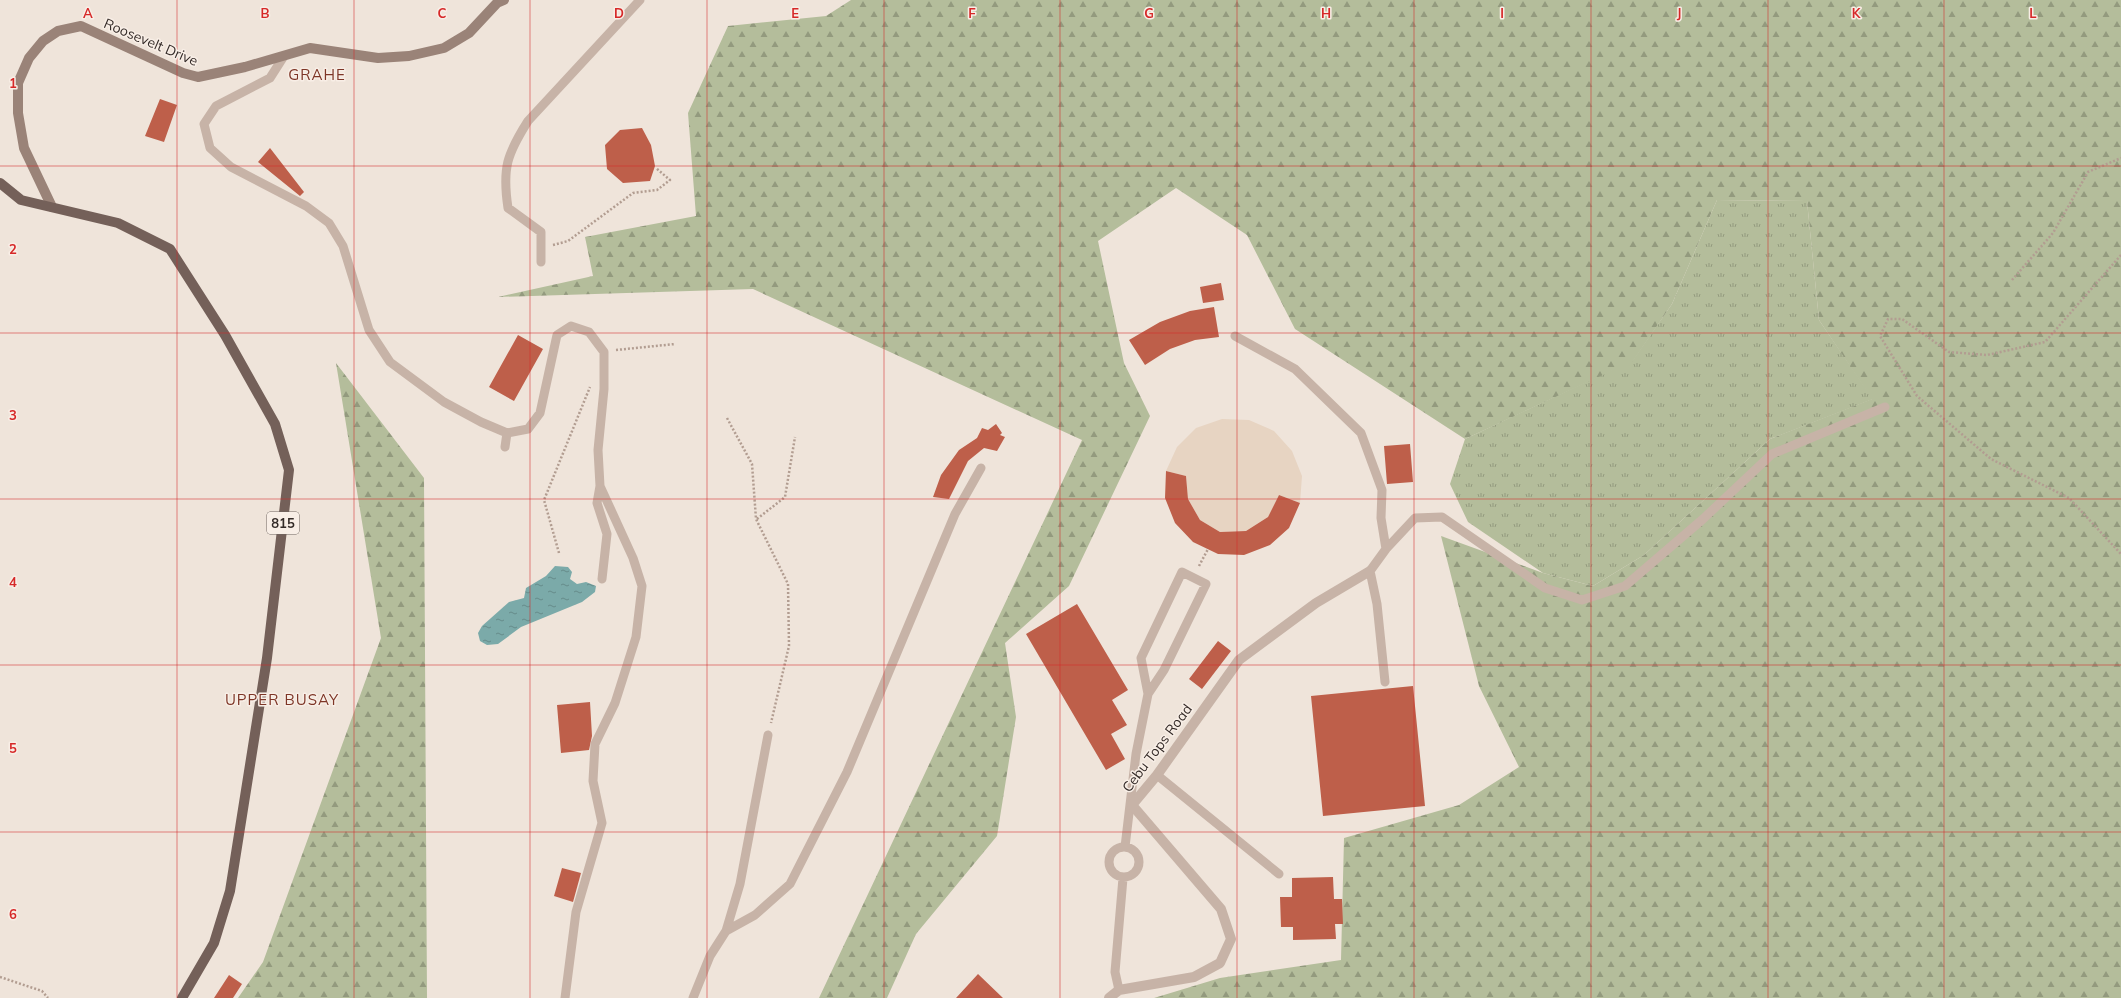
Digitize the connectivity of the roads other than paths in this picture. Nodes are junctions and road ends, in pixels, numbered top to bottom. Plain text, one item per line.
1 (504, 0) edge
2 (640, 0) edge
3 (284, 56) junction
4 (0, 183) edge
5 (52, 207) junction
6 (541, 262) dead end
7 (1235, 336) dead end
8 (1885, 407) dead end
9 (507, 433) junction
10 (505, 447) dead end
11 (981, 468) dead end
12 (600, 486) junction
13 (1386, 549) junction
14 (1370, 571) junction
15 (602, 579) dead end
16 (1386, 682) dead end
17 (1148, 694) junction
18 (768, 735) road end
19 (1157, 775) junction
20 (1132, 805) junction
21 (1126, 847) junction
22 (1279, 874) dead end
23 (1123, 878) junction
24 (726, 931) junction
25 (1119, 990) junction
26 (182, 998) edge
27 (565, 998) edge
28 (693, 998) edge
29 (1109, 998) edge

1 - 3 street, Roosevelt Drive
2 - 6 lane
3 - 5 street, Roosevelt Drive
3 - 9 lane
4 - 5 main road, 815
5 - 26 main road, 815
7 - 13 lane
8 - 13 lane
9 - 10 lane
9 - 12 lane
11 - 24 lane
12 - 15 lane
12 - 27 lane
13 - 14 lane
14 - 16 lane
14 - 19 street, Cebu Tops Road
17 - 17 lane
17 - 20 lane
18 - 24 lane
19 - 20 street, Cebu Tops Road
19 - 22 lane
20 - 21 lane
20 - 25 street, Cebu Tops Road
21 - 23 lane
21 - 23 lane
23 - 25 lane
24 - 28 lane
25 - 29 street, Cebu Tops Road

